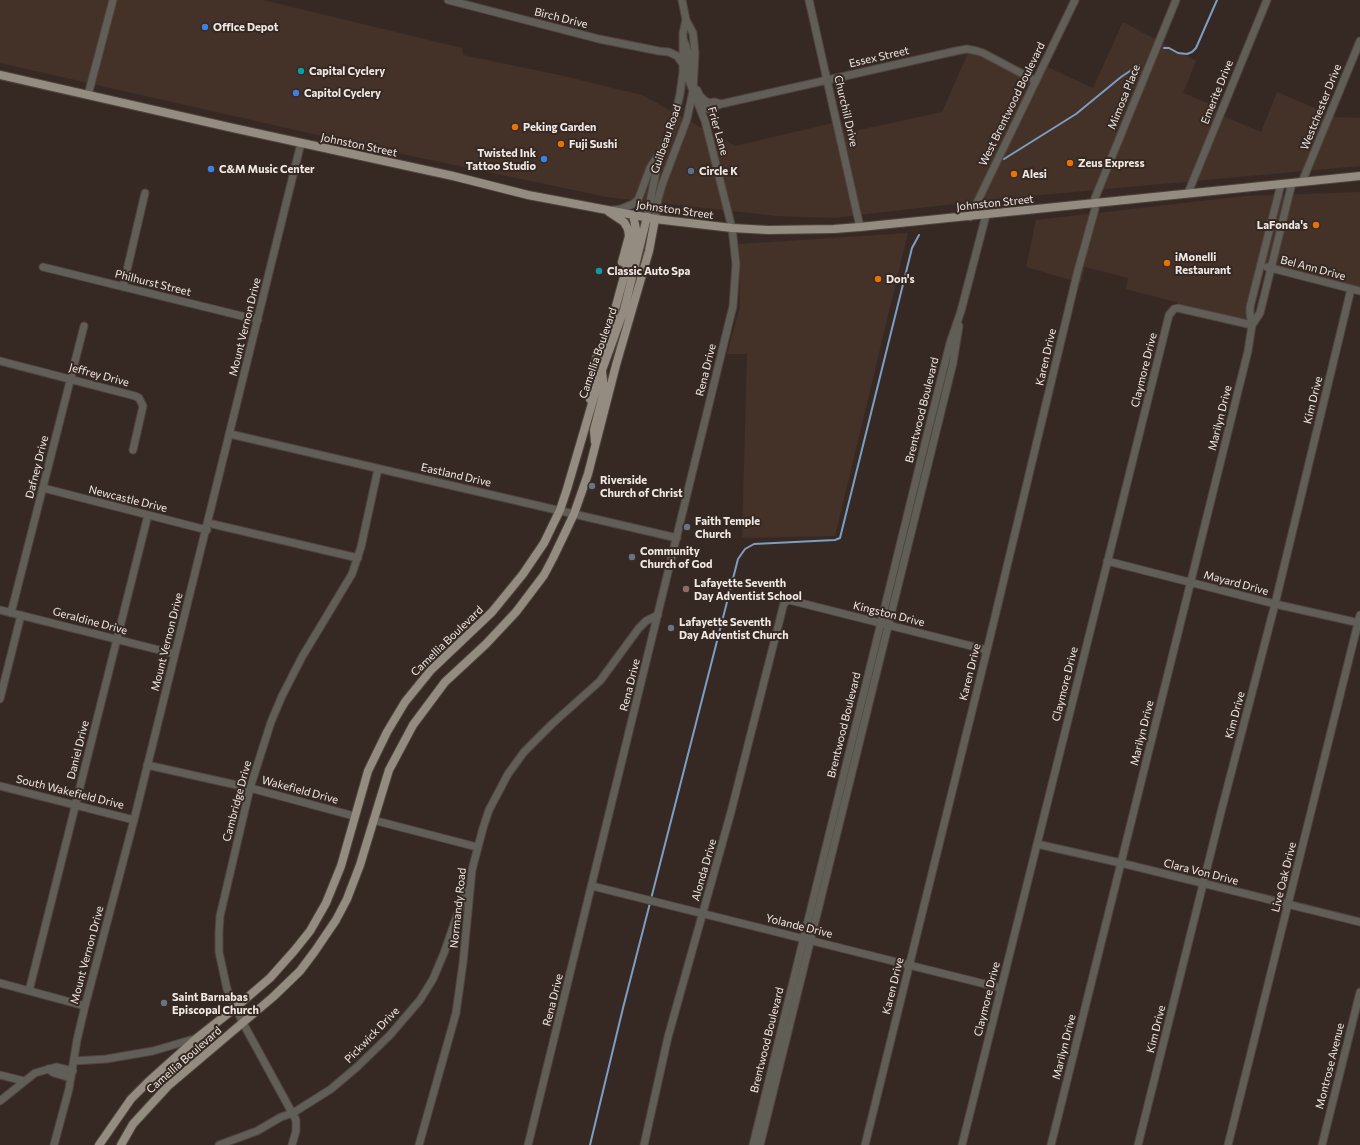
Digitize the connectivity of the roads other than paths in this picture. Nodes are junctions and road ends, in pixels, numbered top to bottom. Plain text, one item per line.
1 (113, 0) edge
2 (448, 0) edge
3 (682, 0) edge
4 (809, 0) edge
5 (1075, 0) edge
6 (1176, 0) edge
7 (1267, 0) edge
8 (686, 20) junction
9 (1360, 40) edge
10 (684, 41) junction
11 (670, 52) junction
12 (683, 64) junction
13 (0, 75) edge
14 (828, 80) junction
15 (1036, 81) junction
16 (694, 82) junction
17 (694, 91) junction
18 (88, 95) junction
19 (721, 104) junction
20 (700, 106) junction
21 (301, 144) junction
22 (663, 148) junction
23 (1360, 176) edge
24 (1302, 182) junction
25 (1292, 183) junction
26 (1281, 184) junction
27 (1188, 193) junction
28 (145, 194) dead end
29 (1095, 203) junction
30 (607, 210) junction
31 (633, 215) junction
32 (986, 215) junction
33 (970, 217) junction
34 (651, 218) junction
35 (860, 227) junction
36 (732, 228) junction
37 (1261, 266) junction
38 (43, 267) dead end
39 (1271, 268) junction
40 (123, 287) junction
41 (1351, 289) junction
42 (1360, 291) edge
43 (258, 320) junction
44 (1252, 325) junction
45 (84, 326) dead end
46 (0, 361) edge
47 (601, 373) junction
48 (71, 379) junction
49 (590, 410) junction
50 (230, 434) junction
51 (595, 448) junction
52 (133, 450) dead end
53 (378, 469) junction
54 (43, 488) junction
55 (560, 510) junction
56 (574, 514) junction
57 (148, 516) junction
58 (207, 526) junction
59 (676, 538) junction
60 (358, 558) junction
61 (1107, 561) junction
62 (1190, 582) junction
63 (785, 601) joint
64 (1275, 604) junction
65 (0, 610) edge
66 (11, 612) junction
67 (21, 615) junction
68 (658, 615) junction
69 (1359, 620) edge
70 (884, 624) junction
71 (118, 640) junction
72 (987, 650) junction
73 (175, 654) junction
74 (0, 699) edge
75 (147, 765) junction
76 (0, 786) edge
77 (250, 788) junction
78 (76, 805) junction
79 (354, 816) junction
80 (134, 820) junction
81 (373, 820) junction
82 (1037, 844) junction
83 (477, 847) junction
84 (1122, 864) junction
85 (471, 877) junction
86 (1204, 884) junction
87 (592, 886) junction
88 (1288, 905) junction
89 (702, 915) junction
90 (1360, 922) edge
91 (807, 940) junction
92 (909, 965) junction
93 (0, 983) edge
94 (1001, 988) junction
95 (29, 991) junction
96 (1360, 992) edge
97 (84, 1006) junction
98 (235, 1008) junction
99 (243, 1023) junction
100 (197, 1038) junction
101 (74, 1061) junction
102 (72, 1075) junction
103 (0, 1076) edge
104 (24, 1081) junction
105 (0, 1101) edge
106 (293, 1113) junction
107 (54, 1145) edge
108 (99, 1145) edge
109 (121, 1145) edge
110 (220, 1145) edge
111 (292, 1145) edge
112 (419, 1145) edge
113 (528, 1145) edge
114 (644, 1145) edge
115 (753, 1145) edge
116 (760, 1145) edge
117 (865, 1145) edge
118 (962, 1145) edge
119 (1051, 1145) edge
120 (1138, 1145) edge
121 (1228, 1145) edge
122 (1322, 1145) edge

1 - 18 street
2 - 11 street, Birch Drive
3 - 8 street, Guilbeau Road
4 - 14 street, Churchill Drive
5 - 15 street, West Brentwood Boulevard
6 - 29 street, Mimosa Place
7 - 27 street, Emerite Drive
8 - 10 street, Guilbeau Road
8 - 16 street, Guilbeau Road
9 - 24 street, Westchester Drive
10 - 11 street
10 - 12 street, Guilbeau Road
10 - 17 street, Frier Lane
11 - 12 street
12 - 22 street, Guilbeau Road
13 - 18 main road, Johnston Street
14 - 15 street, Essex Street
14 - 19 street, Essex Street
14 - 35 street, Churchill Drive
15 - 33 street, West Brentwood Boulevard
16 - 17 street, Guilbeau Road
16 - 19 street, Essex Street
17 - 20 street, Frier Lane
17 - 34 street, Guilbeau Road
18 - 21 main road, Johnston Street
19 - 20 street, Essex Street
20 - 36 street, Frier Lane
21 - 30 main road, Johnston Street
21 - 43 street, Mount Vernon Drive
22 - 30 street
22 - 34 street, Guilbeau Road
23 - 24 main road, Johnston Street
24 - 25 main road, Johnston Street
25 - 26 main road, Johnston Street
25 - 39 street, Marilyn Drive
26 - 27 main road, Johnston Street
26 - 37 street, Marilyn Drive
27 - 29 main road, Johnston Street
28 - 40 street
29 - 32 main road, Johnston Street
29 - 72 street, Karen Drive
30 - 31 main road, Johnston Street
30 - 49 main road
31 - 34 main road, Johnston Street
31 - 47 main road
32 - 33 main road, Johnston Street
32 - 70 street, Brentwood Boulevard
33 - 35 main road, Johnston Street
34 - 36 main road, Johnston Street
34 - 47 main road, Camellia Boulevard
34 - 51 main road, Camellia Boulevard
35 - 36 main road, Johnston Street
36 - 59 street, Rena Drive
37 - 39 street, Bel Ann Drive
37 - 44 street, Marilyn Drive
38 - 40 street, Philhurst Street
39 - 41 street, Bel Ann Drive
39 - 44 street, Marilyn Drive
40 - 43 street, Philhurst Street
41 - 42 street, Bel Ann Drive
41 - 64 street, Kim Drive
43 - 50 street, Mount Vernon Drive
44 - 61 street, Claymore Drive
44 - 62 street, Marilyn Drive
45 - 48 street, Dafney Drive
46 - 48 street, Jeffrey Drive
47 - 49 main road, Camellia Boulevard
47 - 51 main road
48 - 52 street, Jeffrey Drive
48 - 54 street, Dafney Drive
49 - 55 main road, Camellia Boulevard
50 - 53 street, Eastland Drive
50 - 58 street, Mount Vernon Drive
51 - 56 main road, Camellia Boulevard
53 - 55 street, Eastland Drive
53 - 60 street, Cambridge Drive
54 - 57 street, Newcastle Drive
54 - 66 street, Dafney Drive
55 - 56 street, Eastland Drive
55 - 79 main road, Camellia Boulevard
56 - 59 street, Eastland Drive
56 - 81 main road, Camellia Boulevard
57 - 58 street, Newcastle Drive
57 - 71 street, Daniel Drive
58 - 60 street, Newcastle Drive
58 - 73 street, Mount Vernon Drive
59 - 68 street, Rena Drive
60 - 77 street, Cambridge Drive
61 - 62 street, Mayard Drive
61 - 82 street, Claymore Drive
62 - 64 street, Mayard Drive
62 - 84 street, Marilyn Drive
63 - 70 street, Kingston Drive
63 - 89 street, Alonda Drive
64 - 69 street, Mayard Drive
64 - 86 street, Kim Drive
65 - 66 street, Geraldine Drive
66 - 67 street, Geraldine Drive
67 - 71 street, Geraldine Drive
67 - 74 street
68 - 83 street, Normandy Road
68 - 87 street, Rena Drive
69 - 88 street, Live Oak Drive
70 - 72 street, Kingston Drive
70 - 91 street, Brentwood Boulevard
71 - 73 street, Geraldine Drive
71 - 78 street, Daniel Drive
72 - 92 street, Karen Drive
73 - 75 street, Mount Vernon Drive
75 - 77 street, Wakefield Drive
75 - 80 street, Mount Vernon Drive
76 - 78 street, South Wakefield Drive
77 - 79 street, Wakefield Drive
77 - 98 street, Cambridge Drive
78 - 80 street, South Wakefield Drive
78 - 95 street, Daniel Drive
79 - 98 main road, Camellia Boulevard
80 - 97 street, Mount Vernon Drive
81 - 83 street
81 - 99 main road, Camellia Boulevard
82 - 84 street, Clara Von Drive
82 - 94 street, Claymore Drive
83 - 85 street, Normandy Road
84 - 86 street, Clara Von Drive
84 - 119 street, Marilyn Drive
85 - 106 street, Pickwick Drive
85 - 112 street, Normandy Road
86 - 88 street, Clara Von Drive
86 - 120 street, Kim Drive
87 - 89 street, Yolande Drive
87 - 113 street, Rena Drive
88 - 90 street, Clara Von Drive
88 - 121 street, Live Oak Drive
89 - 91 street, Yolande Drive
89 - 114 street, Alonda Drive
91 - 92 street, Yolande Drive
91 - 115 street, Brentwood Boulevard
91 - 116 street, Brentwood Boulevard
92 - 94 street, Yolande Drive
92 - 117 street, Karen Drive
93 - 95 street
94 - 118 street, Claymore Drive
95 - 97 street
96 - 122 street, Montrose Avenue
97 - 101 street, Mount Vernon Drive
98 - 99 street, Cambridge Drive
98 - 100 main road, Camellia Boulevard
99 - 106 street, Cambridge Drive
99 - 109 main road, Camellia Boulevard
100 - 101 street
100 - 108 main road, Camellia Boulevard
101 - 102 street, Mount Vernon Drive
102 - 104 street
102 - 107 street, Mount Vernon Drive
103 - 104 street
104 - 105 street
106 - 110 street, Pickwick Drive
106 - 111 street, Cambridge Drive

